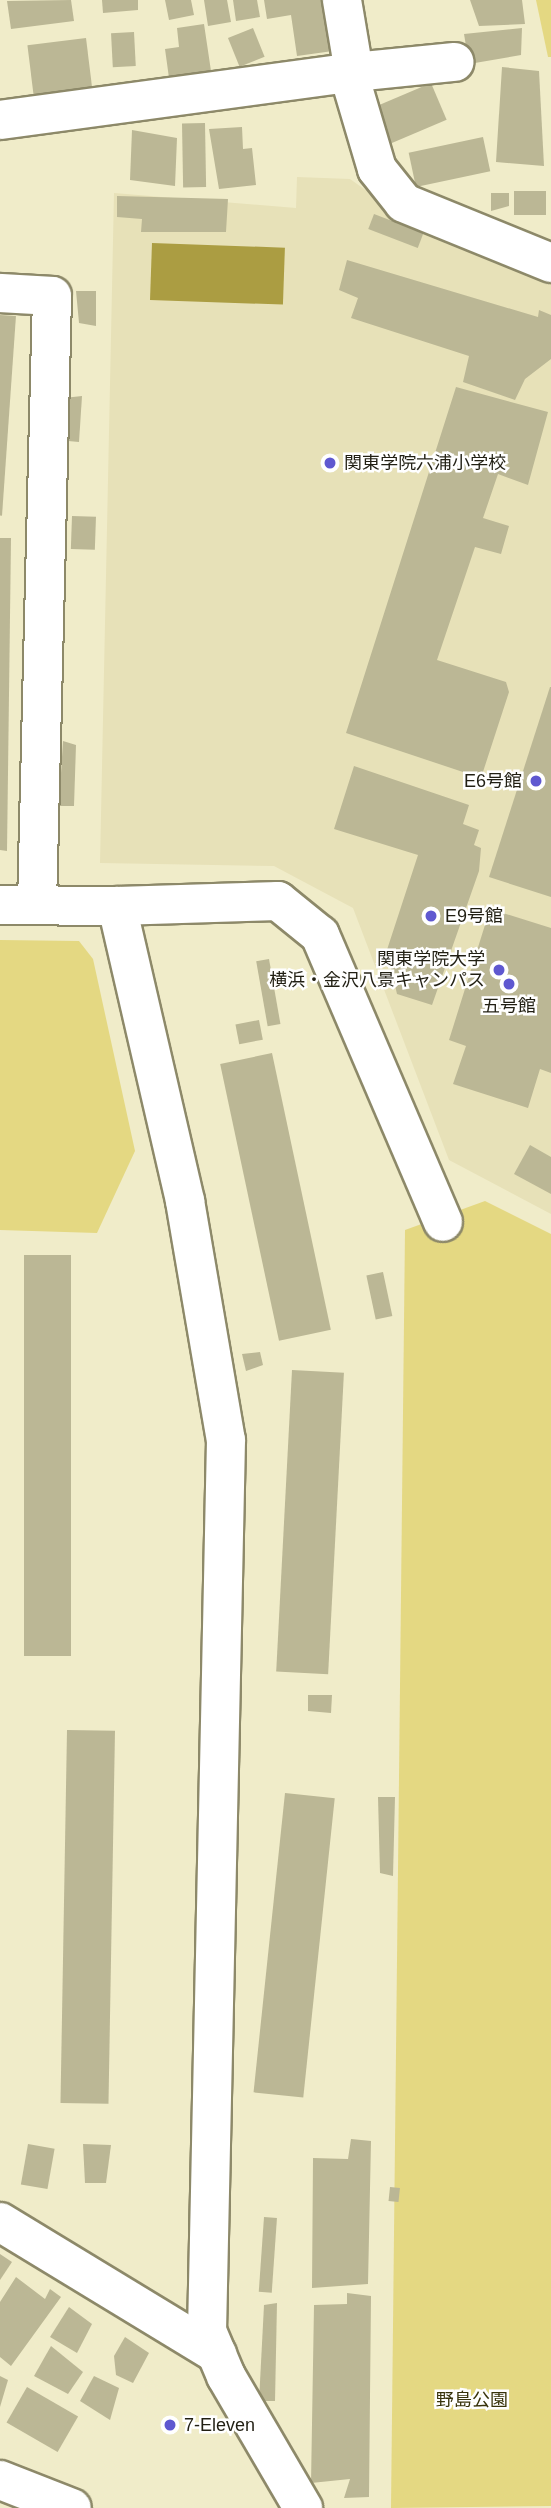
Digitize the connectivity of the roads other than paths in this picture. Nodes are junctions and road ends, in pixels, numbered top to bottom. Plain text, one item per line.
1 (342, 0) edge
2 (455, 62) dead end
3 (351, 72) junction
4 (0, 120) edge
5 (551, 263) edge
6 (0, 293) edge
7 (0, 905) edge
8 (37, 905) junction
9 (117, 906) junction
10 (443, 1222) dead end
11 (0, 2222) edge
12 (217, 2354) junction
13 (0, 2480) edge
14 (72, 2508) edge
15 (303, 2508) edge

1 - 3 street
2 - 3 street
3 - 4 street
3 - 5 street
6 - 8 street
7 - 8 street
8 - 9 street
9 - 10 street
9 - 12 street
11 - 12 street
12 - 15 street
13 - 14 street

